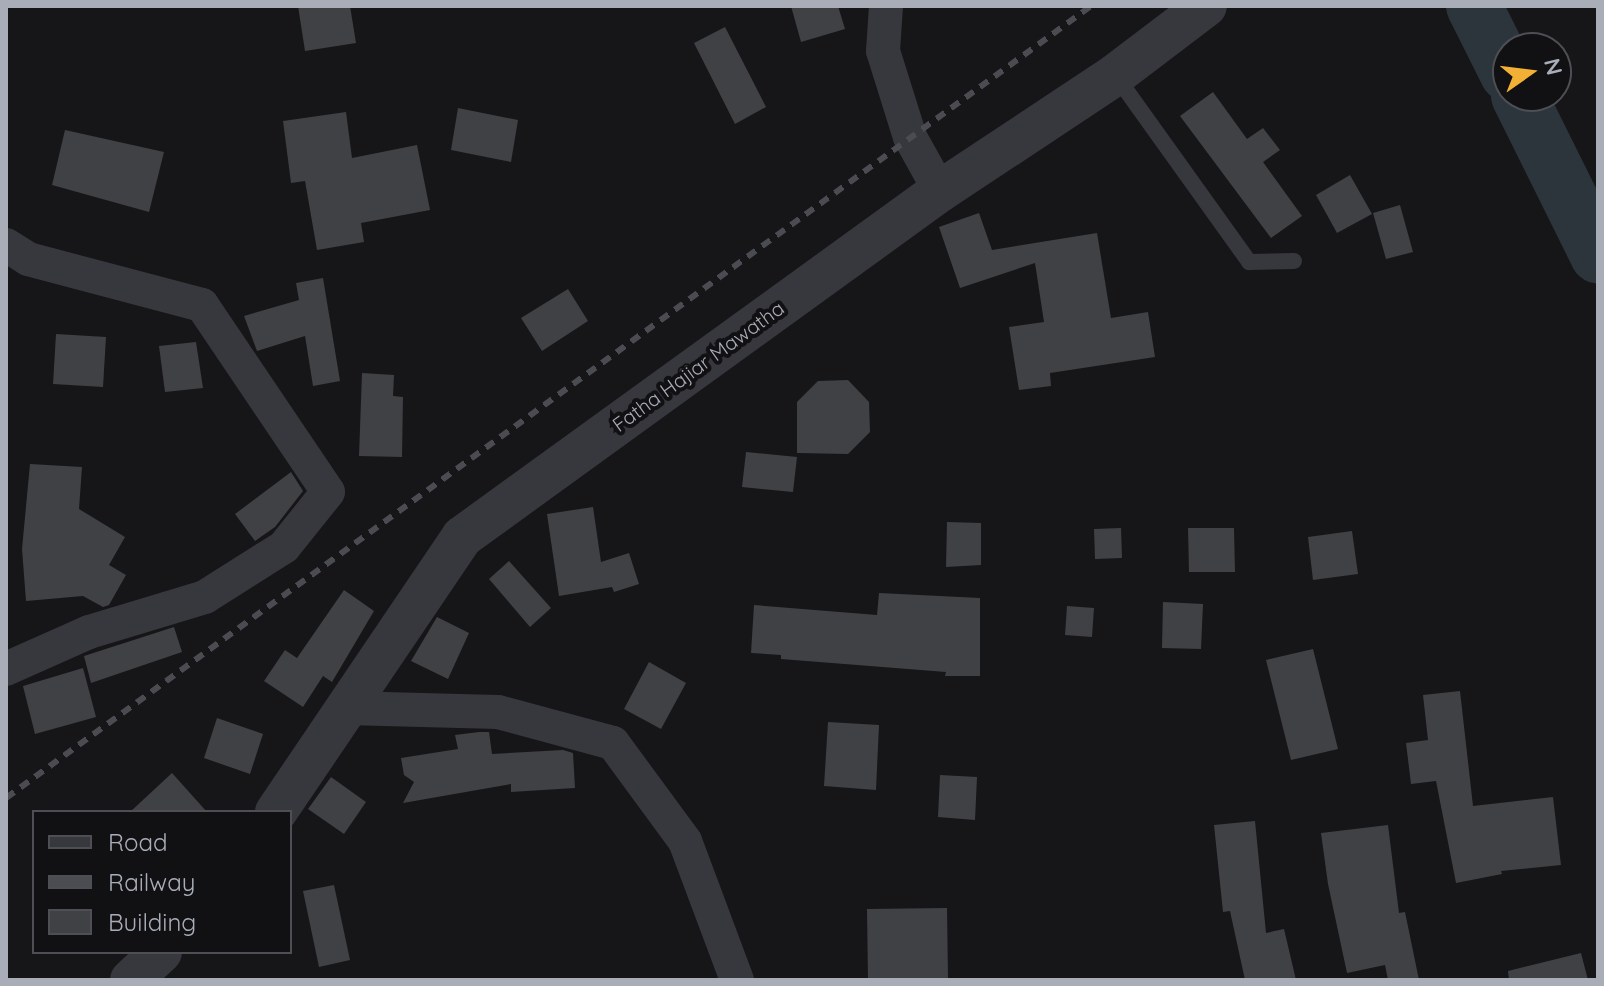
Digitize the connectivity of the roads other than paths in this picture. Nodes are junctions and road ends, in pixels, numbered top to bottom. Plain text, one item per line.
1 (886, 6) edge
2 (1206, 6) edge
3 (1115, 75) junction
4 (940, 191) junction
5 (6, 245) edge
6 (1294, 261) dead end
7 (6, 669) edge
8 (346, 708) junction
9 (277, 810) edge
10 (159, 954) edge
11 (131, 980) edge
12 (737, 980) edge

1 - 4 street
2 - 3 street, Fatha Hajiar Mawatha
3 - 4 street, Fatha Hajiar Mawatha
3 - 6 lane
4 - 8 street, Fatha Hajiar Mawatha
5 - 7 street
8 - 9 street, Fatha Hajiar Mawatha
8 - 12 street
10 - 11 street

